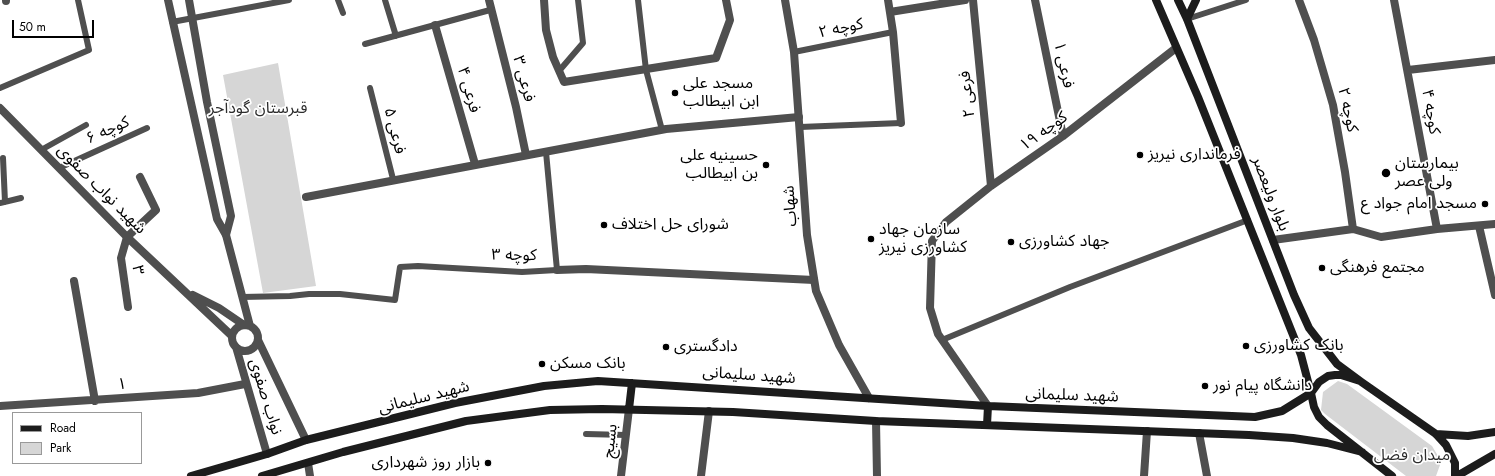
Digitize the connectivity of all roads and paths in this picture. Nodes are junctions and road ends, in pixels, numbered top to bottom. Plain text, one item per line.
1 (78, 0) edge
2 (168, 0) edge
3 (189, 0) edge
4 (289, 0) edge
5 (338, 0) edge
6 (385, 0) edge
7 (488, 0) edge
8 (544, 0) edge
9 (578, 0) edge
10 (638, 0) edge
11 (726, 0) edge
12 (785, 0) edge
13 (888, 0) edge
14 (965, 0) edge
15 (973, 0) edge
16 (1035, 0) edge
17 (1156, 0) edge
18 (1178, 0) edge
19 (1196, 0) edge
20 (1246, 0) edge
21 (1299, 0) edge
22 (1394, 0) edge
23 (490, 10) junction
24 (890, 12) junction
25 (343, 14) dead end
26 (192, 17) junction
27 (1187, 19) junction
28 (172, 22) junction
29 (435, 25) junction
30 (893, 32) junction
31 (396, 36) junction
32 (364, 44) dead end
33 (1176, 48) junction
34 (794, 52) junction
35 (1495, 60) edge
36 (559, 70) junction
37 (646, 70) junction
38 (1408, 70) junction
39 (0, 88) edge
40 (370, 88) dead end
41 (0, 108) edge
42 (799, 117) junction
43 (901, 123) joint
44 (86, 125) dead end
45 (800, 127) junction
46 (147, 128) dead end
47 (662, 130) junction
48 (1063, 136) junction
49 (41, 150) junction
50 (546, 152) junction
51 (526, 155) junction
52 (3, 158) dead end
53 (475, 164) junction
54 (59, 168) junction
55 (140, 177) dead end
56 (393, 179) junction
57 (991, 186) junction
58 (306, 197) dead end
59 (21, 198) dead end
60 (2, 202) edge
61 (1248, 220) junction
62 (1495, 224) edge
63 (1479, 226) junction
64 (1353, 229) junction
65 (1437, 229) junction
66 (226, 235) junction
67 (127, 237) junction
68 (1272, 240) junction
69 (557, 270) junction
70 (814, 280) junction
71 (74, 281) dead end
72 (183, 290) junction
73 (1495, 295) edge
74 (242, 297) junction
75 (128, 307) dead end
76 (247, 326) junction
77 (232, 336) junction
78 (258, 340) junction
79 (942, 340) junction
80 (236, 347) junction
81 (1360, 381) junction
82 (632, 383) junction
83 (245, 384) junction
84 (1311, 393) junction
85 (869, 398) junction
86 (95, 401) junction
87 (0, 406) edge
88 (988, 406) junction
89 (629, 409) junction
90 (709, 411) junction
91 (876, 421) junction
92 (987, 425) junction
93 (1147, 431) junction
94 (1495, 432) edge
95 (1198, 433) junction
96 (586, 434) dead end
97 (1436, 434) junction
98 (626, 435) junction
99 (306, 440) junction
100 (1362, 452) junction
101 (267, 454) junction
102 (1495, 454) edge
103 (308, 463) junction
104 (288, 472) edge
105 (191, 476) edge
106 (262, 476) edge
107 (310, 476) edge
108 (621, 476) edge
109 (701, 476) edge
110 (877, 476) edge
111 (1144, 476) edge
112 (1206, 476) edge
113 (1392, 476) edge
114 (1456, 476) edge

1 - 39 lane
2 - 28 street
3 - 26 street
4 - 26 lane
5 - 25 lane
6 - 31 lane
7 - 23 street, فرعی ۳
8 - 36 street
9 - 36 lane
10 - 37 lane
11 - 37 street
12 - 34 street, شهاب
13 - 24 street
14 - 24 street
15 - 57 street, فرعی ۲
16 - 48 street, فرعی ۱
17 - 33 main road, بلوار ولیعصر
18 - 27 main road, بلوار ولیعصر
19 - 27 main road
20 - 27 lane
21 - 64 street, کوچه ۲
22 - 38 street, کوچه ۴
23 - 29 lane
23 - 51 street, فرعی ۳
24 - 30 street
26 - 28 lane
26 - 66 street
27 - 68 main road, بلوار ولیعصر
28 - 66 street
29 - 31 lane
29 - 53 street, فرعی ۴
30 - 34 lane, کوچه ۲
30 - 43 street
31 - 32 lane
33 - 48 street, کوچه ۱۹
33 - 61 main road, بلوار ولیعصر
34 - 42 street, شهاب
35 - 38 street
36 - 37 street
37 - 47 lane
38 - 65 street, کوچه ۴
40 - 56 lane, فرعی ۵
41 - 49 street, شهید نواب صفوی
42 - 45 street, شهاب
42 - 47 street
43 - 45 lane
44 - 49 lane
45 - 70 street, شهاب
46 - 54 lane, کوچه ۶
47 - 50 street
48 - 57 street, کوچه ۱۹
49 - 54 street, شهید نواب صفوی
50 - 51 street
50 - 69 lane
51 - 53 street
52 - 60 lane
53 - 56 street
54 - 67 street, شهید نواب صفوی
55 - 67 street
56 - 58 street
57 - 79 street, کوچه ۱۹
59 - 60 lane
61 - 79 lane
61 - 84 main road, بلوار ولیعصر
62 - 63 street
63 - 65 street
63 - 73 street
64 - 65 street
64 - 68 street
66 - 74 street
67 - 72 street, شهید نواب صفوی
67 - 75 street, ۳
68 - 81 main road, بلوار ولیعصر
69 - 70 street, کوچه ۳
69 - 74 lane, کوچه ۳
70 - 85 street, شهاب
71 - 86 street
72 - 76 street, شهید نواب صفوی
72 - 77 street, شهید نواب صفوی
74 - 76 street
76 - 77 street
76 - 78 street
77 - 80 street
78 - 80 street
78 - 99 street
79 - 88 street
80 - 83 street, نواب صفوی
81 - 84 main road
81 - 97 main road
82 - 85 main road, شهید سلیمانی
82 - 89 main road
82 - 99 main road, شهید سلیمانی
83 - 86 street, ۱
83 - 101 street, نواب صفوی
84 - 88 main road, شهید سلیمانی
84 - 100 main road
85 - 88 main road, شهید سلیمانی
86 - 87 street, ۱
88 - 92 main road
89 - 90 main road, شهید سلیمانی
89 - 98 street, بسیج
89 - 103 main road, شهید سلیمانی
90 - 91 main road, شهید سلیمانی
90 - 109 street
91 - 92 main road, شهید سلیمانی
91 - 110 street
92 - 93 main road, شهید سلیمانی
93 - 95 main road, شهید سلیمانی
93 - 111 street
94 - 97 main road
95 - 100 main road, شهید سلیمانی
95 - 112 street
96 - 98 lane
97 - 114 main road
98 - 108 street, بسیج
99 - 101 main road, شهید سلیمانی
100 - 113 main road
101 - 105 main road, شهید سلیمانی
102 - 114 main road
103 - 104 main road, شهید سلیمانی
103 - 107 street
104 - 106 main road, شهید سلیمانی

